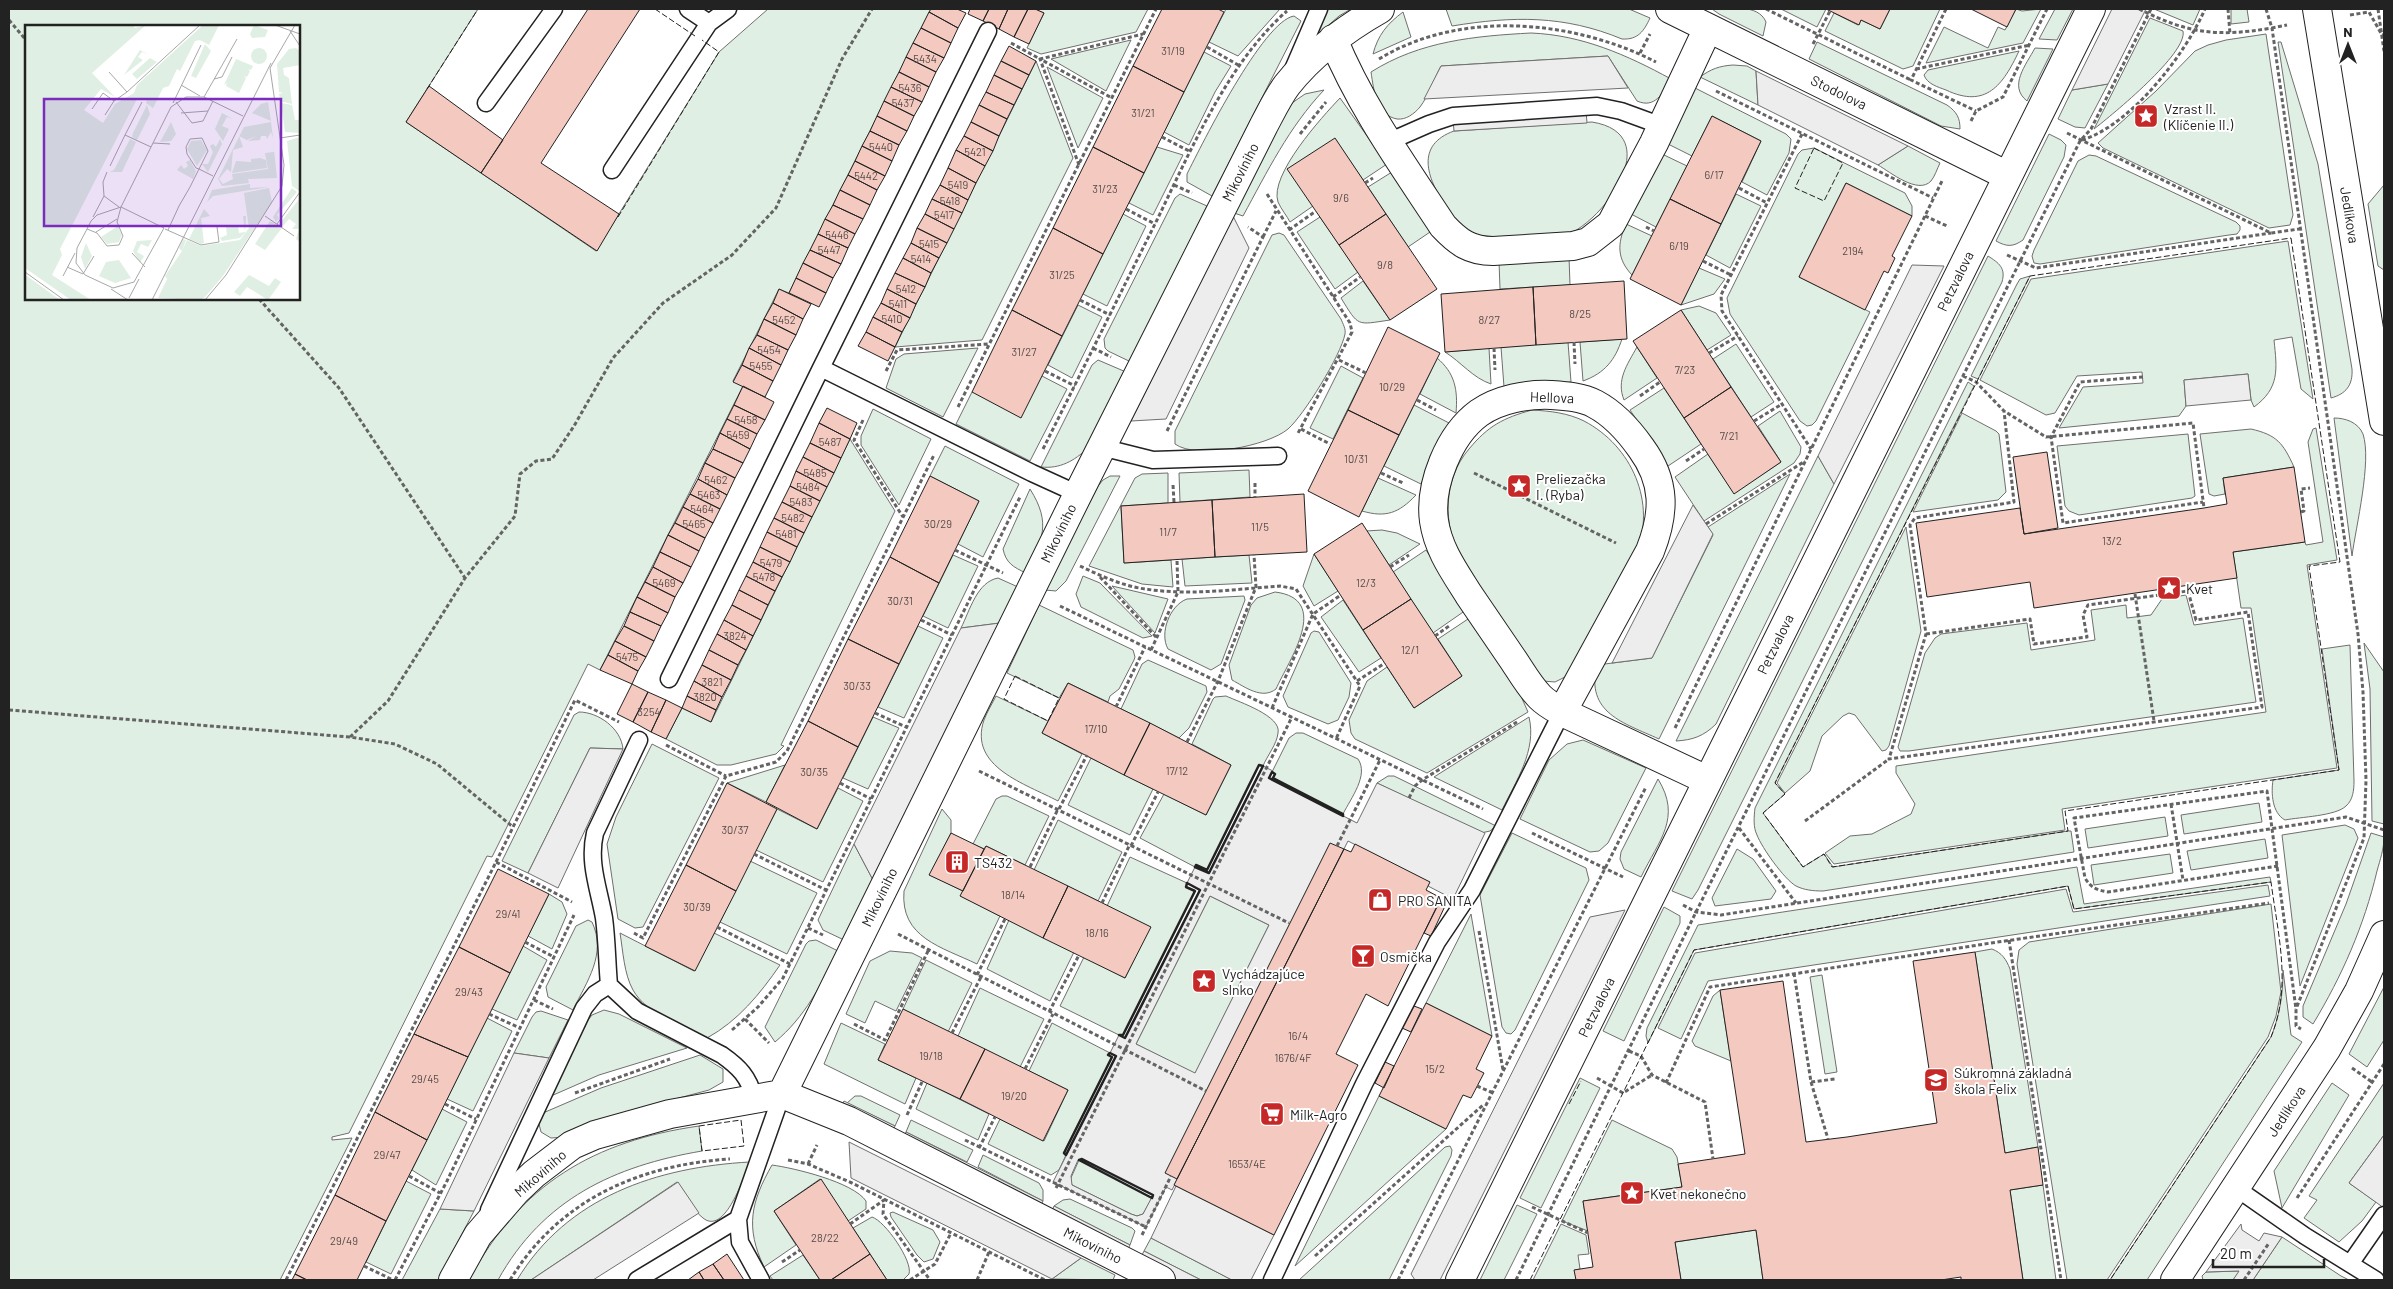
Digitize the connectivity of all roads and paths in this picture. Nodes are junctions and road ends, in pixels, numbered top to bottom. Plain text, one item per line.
1 (554, 9) edge
2 (688, 9) edge
3 (728, 9) edge
4 (872, 9) edge
5 (1156, 9) edge
6 (1290, 9) edge
7 (1318, 9) edge
8 (1380, 9) edge
9 (1766, 9) edge
10 (1946, 9) edge
11 (2047, 9) edge
12 (2091, 9) edge
13 (2140, 9) edge
14 (2151, 9) edge
15 (2205, 9) edge
16 (2228, 9) edge
17 (2317, 9) edge
18 (2378, 9) edge
19 (1830, 11) dead end
20 (2149, 13) junction
21 (1689, 16) edge
22 (9, 20) edge
23 (709, 23) junction
24 (988, 31) joint
25 (2195, 31) junction
26 (1144, 34) junction
27 (1818, 34) junction
28 (2230, 34) junction
29 (25, 39) edge
30 (1333, 39) junction
31 (2029, 45) junction
32 (2073, 45) junction
33 (1206, 47) dead end
34 (2384, 51) edge
35 (1040, 59) junction
36 (1240, 66) junction
37 (1916, 69) junction
38 (1686, 77) junction
39 (1350, 79) junction
40 (1911, 80) junction
41 (1287, 85) junction
42 (2003, 97) junction
43 (1112, 98) junction
44 (486, 103) dead end
45 (1976, 111) junction
46 (2038, 116) junction
47 (1662, 126) junction
48 (1802, 134) junction
49 (1162, 137) dead end
50 (1295, 141) dead end
51 (2080, 141) junction
52 (1388, 142) junction
53 (1958, 150) junction
54 (1191, 152) junction
55 (1079, 165) junction
56 (612, 170) dead end
57 (2008, 176) junction
58 (1270, 186) dead end
59 (1739, 188) dead end
60 (1933, 198) junction
61 (1767, 203) junction
62 (1126, 209) dead end
63 (1276, 211) junction
64 (1316, 211) dead end
65 (1155, 224) junction
66 (2299, 229) junction
67 (1289, 230) junction
68 (2271, 233) junction
69 (1262, 237) dead end
70 (1975, 240) junction
71 (1703, 261) dead end
72 (2021, 261) junction
73 (1731, 275) junction
74 (1360, 277) dead end
75 (1333, 297) junction
76 (260, 300) edge
77 (1080, 300) dead end
78 (1110, 315) junction
79 (1738, 336) junction
80 (1709, 353) dead end
81 (1339, 360) junction
82 (821, 368) junction
83 (1045, 371) dead end
84 (1366, 373) dead end
85 (1963, 376) junction
86 (2143, 377) dead end
87 (1075, 386) junction
88 (1782, 404) junction
89 (2383, 408) edge
90 (2004, 412) junction
91 (1754, 421) dead end
92 (1300, 429) junction
93 (946, 431) junction
94 (2051, 437) junction
95 (1330, 444) dead end
96 (1102, 447) junction
97 (1811, 449) dead end
98 (1278, 456) joint
99 (1445, 459) junction
100 (1805, 461) dead end
101 (1032, 473) junction
102 (2310, 488) dead end
103 (1078, 494) junction
104 (2203, 502) junction
105 (2204, 508) dead end
106 (2300, 512) dead end
107 (1706, 524) dead end
108 (955, 550) dead end
109 (1254, 555) dead end
110 (1646, 558) junction
111 (1177, 560) dead end
112 (987, 565) junction
113 (1080, 566) dead end
114 (1098, 574) junction
115 (465, 578) junction
116 (1256, 588) junction
117 (1178, 592) junction
118 (1341, 596) dead end
119 (2135, 596) junction
120 (1313, 614) junction
121 (921, 620) dead end
122 (1926, 634) junction
123 (952, 635) junction
124 (1157, 638) junction
125 (1145, 647) dead end
126 (1151, 650) dead end
127 (1385, 663) dead end
128 (669, 679) dead end
129 (1356, 681) junction
130 (1116, 707) dead end
131 (1272, 708) dead end
132 (1555, 708) junction
133 (9, 710) edge
134 (875, 713) dead end
135 (1292, 717) dead end
136 (2154, 722) junction
137 (906, 727) junction
138 (350, 737) junction
139 (641, 737) junction
140 (1336, 739) dead end
141 (1187, 742) dead end
142 (949, 756) junction
143 (1087, 756) dead end
144 (1889, 758) junction
145 (1380, 760) dead end
146 (726, 776) junction
147 (1707, 780) junction
148 (840, 783) dead end
149 (1158, 792) dead end
150 (1409, 798) dead end
151 (871, 799) junction
152 (2171, 804) junction
153 (1059, 809) junction
154 (1805, 821) dead end
155 (2365, 823) junction
156 (513, 827) junction
157 (1738, 828) junction
158 (2384, 830) edge
159 (1131, 845) junction
160 (1337, 846) dead end
161 (754, 854) dead end
162 (496, 862) junction
163 (2278, 866) junction
164 (1030, 867) dead end
165 (2183, 880) junction
166 (1208, 883) junction
167 (826, 890) junction
168 (1472, 890) junction
169 (1102, 903) dead end
170 (1796, 903) dead end
171 (2269, 903) dead end
172 (579, 906) junction
173 (604, 918) junction
174 (869, 918) junction
175 (1005, 918) dead end
176 (1289, 924) dead end
177 (717, 927) dead end
178 (2384, 935) edge
179 (2009, 940) junction
180 (525, 942) dead end
181 (928, 949) junction
182 (1079, 955) dead end
183 (554, 957) junction
184 (790, 964) junction
185 (1794, 974) junction
186 (977, 975) junction
187 (981, 976) junction
188 (609, 985) junction
189 (824, 1009) junction
190 (2296, 1009) junction
191 (1051, 1013) junction
192 (490, 1014) dead end
193 (745, 1019) junction
194 (2296, 1026) dead end
195 (520, 1028) junction
196 (952, 1033) dead end
197 (704, 1046) junction
198 (1125, 1050) junction
199 (1629, 1051) junction
200 (799, 1059) junction
201 (2384, 1064) edge
202 (1025, 1069) dead end
203 (1503, 1071) dead end
204 (1652, 1075) junction
205 (1835, 1079) dead end
206 (922, 1082) dead end
207 (1811, 1082) junction
208 (1666, 1083) junction
209 (1477, 1086) dead end
210 (1611, 1086) junction
211 (1206, 1091) dead end
212 (1492, 1092) dead end
213 (782, 1094) junction
214 (754, 1098) junction
215 (1486, 1102) dead end
216 (445, 1104) dead end
217 (899, 1108) dead end
218 (534, 1111) junction
219 (908, 1112) junction
220 (917, 1116) dead end
221 (995, 1117) dead end
222 (476, 1119) junction
223 (962, 1138) dead end
224 (1828, 1139) dead end
225 (980, 1147) junction
226 (1714, 1159) dead end
227 (409, 1176) dead end
228 (1171, 1176) dead end
229 (1058, 1185) junction
230 (2236, 1188) junction
231 (440, 1193) junction
232 (1548, 1215) junction
233 (2384, 1215) edge
234 (738, 1219) junction
235 (2283, 1220) junction
236 (850, 1224) dead end
237 (1146, 1227) junction
238 (951, 1233) dead end
239 (1588, 1234) dead end
240 (478, 1235) junction
241 (989, 1252) dead end
242 (1310, 1260) dead end
243 (1128, 1263) junction
244 (2350, 1264) junction
245 (364, 1266) dead end
246 (924, 1272) junction
247 (286, 1280) edge
248 (394, 1280) edge
249 (453, 1280) edge
250 (637, 1280) edge
251 (761, 1280) edge
252 (910, 1280) edge
253 (930, 1280) edge
254 (977, 1280) edge
255 (1161, 1280) edge
256 (1272, 1280) edge
257 (1460, 1280) edge
258 (1516, 1280) edge
259 (2061, 1280) edge
260 (2175, 1280) edge
261 (2244, 1280) edge
262 (2376, 1280) edge

1 - 44 lane
2 - 23 lane
3 - 23 lane
4 - 115 path
5 - 26 path
6 - 36 path
7 - 41 lane
8 - 30 street, Mikovíniho
9 - 27 path
10 - 37 path
11 - 31 path
12 - 32 street, Petzvalova
13 - 20 path
14 - 20 path
15 - 25 path
16 - 28 path
17 - 89 street, Jedlíkova
18 - 34 path
19 - 27 path
20 - 25 path
20 - 51 path
21 - 38 street
21 - 53 street, Stodolova
22 - 29 path
23 - 56 lane
24 - 35 path
24 - 82 lane
25 - 28 path
25 - 51 path
26 - 35 path
26 - 43 path
27 - 40 path
28 - 66 path
30 - 39 street
30 - 41 street, Mikovíniho
31 - 32 path
31 - 37 path
31 - 42 path
32 - 46 street, Petzvalova
33 - 36 path
35 - 43 path
35 - 55 path
36 - 54 path
37 - 40 path
38 - 39 path
38 - 47 street
38 - 48 path
39 - 50 path
39 - 52 street
40 - 45 path
41 - 96 street, Mikovíniho
42 - 45 path
42 - 46 path
43 - 55 path
45 - 53 path
46 - 51 path
46 - 57 street, Petzvalova
47 - 52 lane
47 - 52 street
48 - 60 path
48 - 61 path
49 - 54 path
51 - 68 path
51 - 72 path
53 - 57 street, Stodolova
53 - 60 path
54 - 65 path
55 - 93 path
57 - 70 street, Petzvalova
58 - 63 path
59 - 61 path
60 - 70 path
61 - 73 path
62 - 65 path
63 - 67 path
63 - 69 path
64 - 67 path
65 - 78 path
66 - 68 path
66 - 155 path
67 - 75 path
68 - 72 path
70 - 72 path
70 - 147 street, Petzvalova
71 - 73 path
72 - 85 path
73 - 79 path
74 - 75 path
75 - 81 path
76 - 115 path
77 - 78 path
78 - 87 path
79 - 80 path
79 - 88 path
81 - 84 path
81 - 92 path
82 - 93 lane
82 - 128 lane
83 - 87 path
85 - 90 path
85 - 157 path
86 - 94 path
87 - 101 path
88 - 91 path
88 - 97 path
90 - 94 path
90 - 122 path
92 - 95 path
92 - 98 path
93 - 101 lane
93 - 146 path
94 - 104 path
94 - 104 path
96 - 98 lane
96 - 103 street, Mikovíniho
99 - 110 path
99 - 110 street, Hellova
99 - 132 street, Hellova
100 - 107 path
101 - 103 lane
101 - 112 path
102 - 106 path
103 - 142 street, Mikovíniho
104 - 105 path
108 - 112 path
109 - 116 path
110 - 132 street, Hellova
111 - 117 path
112 - 123 path
113 - 114 path
114 - 117 path
114 - 124 path
115 - 138 path
116 - 117 path
116 - 120 path
116 - 141 path
117 - 124 path
118 - 120 path
119 - 122 path
119 - 136 path
119 - 136 path
120 - 129 path
120 - 131 path
121 - 123 path
122 - 144 path
123 - 137 path
124 - 126 path
125 - 130 path
127 - 129 path
129 - 140 path
132 - 147 street, Hellova
132 - 150 path
132 - 168 lane
133 - 138 path
134 - 137 path
135 - 166 path
136 - 144 path
137 - 151 path
138 - 156 path
139 - 146 path
139 - 156 path
139 - 173 lane
142 - 153 path
142 - 174 street, Mikovíniho
143 - 153 path
144 - 154 path
145 - 160 path
146 - 173 path
147 - 257 street, Petzvalova
148 - 151 path
149 - 159 path
151 - 167 path
152 - 163 path
152 - 165 path
152 - 165 path
153 - 159 path
153 - 164 path
155 - 158 path
155 - 190 path
156 - 162 path
157 - 170 path
157 - 199 path
159 - 166 path
159 - 169 path
161 - 167 path
162 - 172 path
162 - 247 path
163 - 165 path
163 - 190 path
166 - 176 path
166 - 198 path
167 - 184 path
168 - 203 path
168 - 256 lane
171 - 179 path
172 - 173 path
172 - 183 path
173 - 188 lane
174 - 181 path
174 - 189 street, Mikovíniho
175 - 186 path
177 - 184 path
178 - 230 street, Jedlíkova
179 - 185 path
179 - 259 path
180 - 183 path
181 - 186 path
181 - 189 path
182 - 191 path
183 - 195 path
184 - 193 path
185 - 207 path
185 - 208 path
186 - 187 path
187 - 191 path
187 - 196 path
188 - 197 lane
188 - 218 lane
189 - 200 street, Mikovíniho
190 - 194 path
191 - 198 path
191 - 202 path
192 - 195 path
193 - 197 path
193 - 200 path
195 - 222 path
197 - 214 lane
197 - 218 path
198 - 211 path
198 - 229 path
199 - 204 path
199 - 210 path
200 - 213 street, Mikovíniho
201 - 235 path
204 - 208 path
204 - 210 path
205 - 207 path
206 - 219 path
207 - 224 path
208 - 226 path
209 - 212 path
210 - 232 path
213 - 214 street, Mikovíniho
213 - 234 lane
213 - 243 street, Mikovíniho
214 - 240 street, Mikovíniho
215 - 242 path
216 - 222 path
217 - 219 path
218 - 240 lane
219 - 220 path
221 - 225 path
222 - 231 path
223 - 225 path
225 - 229 path
227 - 231 path
228 - 237 path
229 - 237 path
230 - 235 lane
230 - 260 street, Jedlíkova
231 - 248 path
232 - 239 path
232 - 258 path
233 - 244 lane
234 - 250 lane
234 - 251 lane
235 - 244 lane
235 - 261 path
236 - 246 path
237 - 243 path
238 - 246 path
240 - 249 street, Mikovíniho
241 - 254 path
243 - 255 street, Mikovíniho
244 - 262 lane
245 - 248 path
246 - 252 path
246 - 253 path

